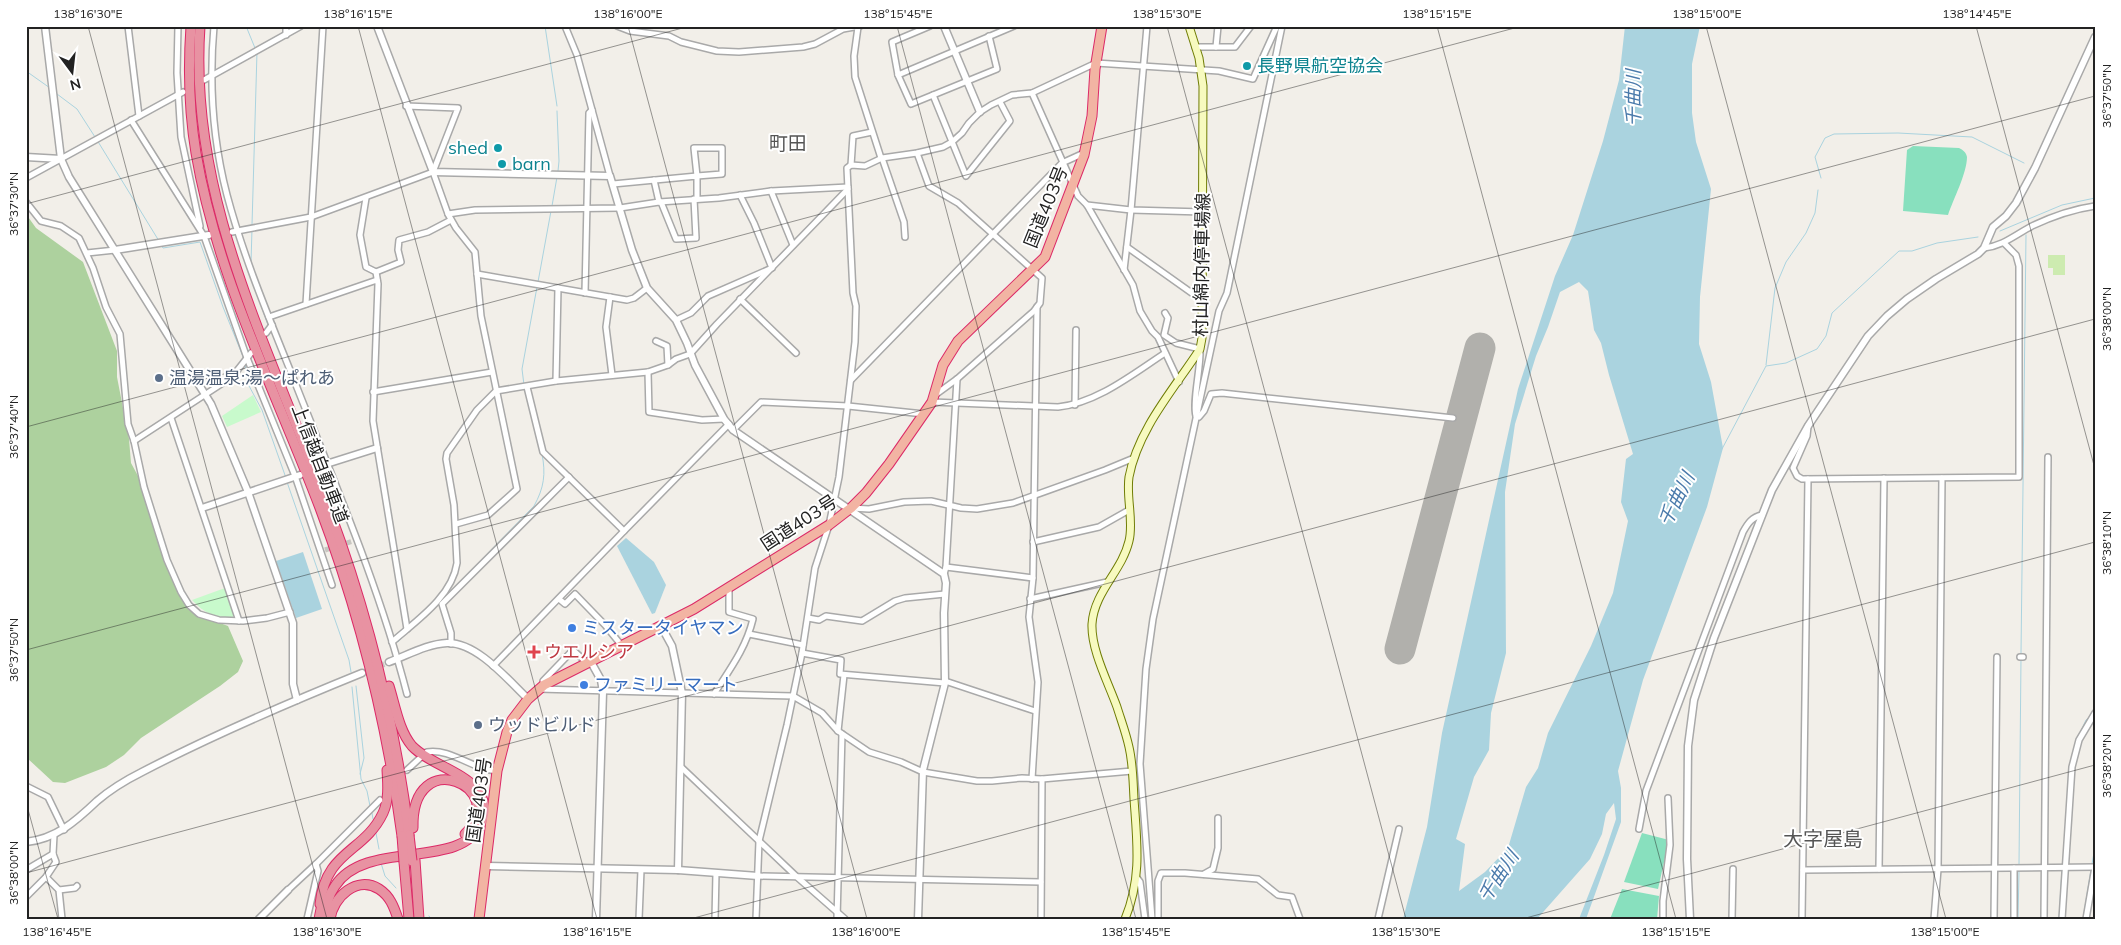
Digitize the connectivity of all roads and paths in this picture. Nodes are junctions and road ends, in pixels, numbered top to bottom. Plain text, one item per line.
1 (45, 26) edge
2 (128, 26) edge
3 (178, 26) edge
4 (191, 26) edge
5 (200, 26) edge
6 (214, 26) edge
7 (286, 26) edge
8 (301, 26) edge
9 (323, 26) edge
10 (377, 26) edge
11 (564, 26) edge
12 (616, 26) edge
13 (930, 26) edge
14 (944, 26) edge
15 (1014, 26) edge
16 (1102, 26) edge
17 (1147, 26) edge
18 (1189, 26) edge
19 (1218, 26) edge
20 (1251, 26) edge
21 (1277, 26) edge
22 (1282, 26) edge
23 (859, 27) edge
24 (286, 34) junction
25 (989, 36) junction
26 (2095, 37) edge
27 (1196, 47) junction
28 (1216, 47) junction
29 (954, 50) junction
30 (1096, 63) junction
31 (1143, 66) junction
32 (1202, 70) junction
33 (898, 74) junction
34 (211, 76) junction
35 (204, 80) dead end
36 (967, 80) junction
37 (1032, 93) junction
38 (180, 94) junction
39 (933, 95) junction
40 (1000, 102) junction
41 (406, 106) junction
42 (592, 110) junction
43 (980, 112) junction
44 (139, 116) junction
45 (131, 120) junction
46 (872, 132) junction
47 (952, 142) junction
48 (917, 153) junction
49 (1084, 153) junction
50 (26, 157) edge
51 (881, 158) junction
52 (61, 159) junction
53 (1062, 163) junction
54 (851, 165) junction
55 (433, 172) junction
56 (587, 175) junction
57 (610, 176) junction
58 (697, 176) junction
59 (26, 178) edge
60 (654, 180) junction
61 (613, 184) junction
62 (1074, 184) junction
63 (848, 188) junction
64 (771, 191) junction
65 (740, 196) junction
66 (366, 198) junction
67 (696, 199) junction
68 (26, 202) edge
69 (660, 202) junction
70 (1087, 206) junction
71 (2095, 206) edge
72 (587, 208) junction
73 (620, 208) junction
74 (1131, 210) junction
75 (1203, 212) junction
76 (448, 214) junction
77 (310, 217) junction
78 (451, 220) junction
79 (200, 228) junction
80 (235, 232) junction
81 (993, 233) junction
82 (207, 236) junction
83 (905, 237) dead end
84 (2004, 243) junction
85 (793, 245) junction
86 (1127, 247) junction
87 (1984, 248) junction
88 (115, 250) junction
89 (87, 253) junction
90 (772, 268) junction
91 (1033, 270) junction
92 (1124, 270) junction
93 (376, 272) junction
94 (477, 274) junction
95 (377, 280) junction
96 (558, 288) junction
97 (647, 288) junction
98 (584, 293) junction
99 (610, 297) junction
100 (740, 300) junction
101 (1203, 301) junction
102 (306, 304) junction
103 (1037, 307) junction
104 (1165, 313) dead end
105 (269, 317) junction
106 (676, 320) junction
107 (272, 326) junction
108 (1076, 330) dead end
109 (266, 333) dead end
110 (656, 341) dead end
111 (1200, 349) junction
112 (251, 353) dead end
113 (796, 353) dead end
114 (1165, 353) junction
115 (690, 354) junction
116 (247, 358) junction
117 (668, 365) junction
118 (492, 372) junction
119 (648, 372) junction
120 (612, 375) junction
121 (957, 379) junction
122 (850, 380) junction
123 (556, 381) junction
124 (1179, 382) junction
125 (527, 387) junction
126 (496, 391) junction
127 (373, 392) junction
128 (204, 394) junction
129 (933, 399) junction
130 (955, 403) junction
131 (1075, 405) junction
132 (848, 406) junction
133 (1034, 406) junction
134 (924, 414) junction
135 (171, 418) junction
136 (1453, 418) dead end
137 (1197, 419) junction
138 (729, 424) junction
139 (1808, 426) junction
140 (134, 442) junction
141 (377, 448) junction
142 (2048, 457) dead end
143 (1134, 458) junction
144 (323, 465) junction
145 (298, 476) junction
146 (568, 477) junction
147 (1884, 478) junction
148 (1942, 478) junction
149 (1808, 479) junction
150 (248, 492) junction
151 (1034, 495) junction
152 (835, 498) junction
153 (951, 506) junction
154 (202, 508) junction
155 (851, 508) junction
156 (1129, 510) junction
157 (1762, 515) junction
158 (456, 524) junction
159 (829, 525) junction
160 (624, 531) junction
161 (1033, 542) junction
162 (945, 571) junction
163 (1033, 578) junction
164 (1107, 582) junction
165 (332, 585) dead end
166 (729, 587) junction
167 (945, 594) junction
168 (559, 599) junction
169 (1030, 599) junction
170 (364, 611) junction
171 (290, 612) junction
172 (808, 618) junction
173 (239, 621) junction
174 (661, 626) junction
175 (407, 629) junction
176 (749, 634) junction
177 (392, 642) junction
178 (451, 644) junction
179 (803, 645) junction
180 (622, 646) junction
181 (366, 652) junction
182 (802, 653) junction
183 (1997, 657) dead end
184 (398, 659) junction
185 (389, 662) tunnel mouth
186 (589, 662) junction
187 (493, 666) junction
188 (362, 673) tunnel mouth
189 (844, 674) junction
190 (945, 682) junction
191 (542, 687) junction
192 (603, 692) junction
193 (682, 693) junction
194 (407, 694) dead end
195 (714, 694) junction
196 (793, 696) junction
197 (528, 699) junction
198 (297, 700) junction
199 (1035, 711) junction
200 (2095, 713) edge
201 (840, 732) junction
202 (426, 752) dead end
203 (420, 758) dead end
204 (681, 767) junction
205 (407, 770) dead end
206 (498, 771) junction
207 (1132, 771) junction
208 (923, 772) junction
209 (1032, 779) junction
210 (1042, 779) junction
211 (26, 786) edge
212 (1668, 798) dead end
213 (379, 802) dead end
214 (1218, 818) dead end
215 (1398, 829) dead end
216 (1639, 829) dead end
217 (64, 830) junction
218 (54, 835) junction
219 (408, 835) junction
220 (759, 841) junction
221 (26, 842) edge
222 (53, 854) junction
223 (411, 861) junction
224 (316, 864) junction
225 (487, 866) junction
226 (2044, 867) junction
227 (2065, 867) junction
228 (2095, 867) edge
229 (1994, 868) junction
230 (2014, 868) junction
231 (597, 869) junction
232 (1733, 869) dead end
233 (1938, 869) junction
234 (26, 870) edge
235 (641, 870) junction
236 (678, 870) junction
237 (1803, 870) junction
238 (1879, 870) junction
239 (716, 872) junction
240 (1201, 875) junction
241 (758, 876) junction
242 (46, 877) junction
243 (797, 877) junction
244 (838, 877) junction
245 (1137, 878) junction
246 (920, 879) junction
247 (1041, 882) junction
248 (77, 886) dead end
249 (60, 890) junction
250 (288, 890) joint
251 (26, 896) edge
252 (837, 916) edge
253 (324, 917) edge
254 (62, 919) edge
255 (259, 919) edge
256 (307, 919) edge
257 (398, 919) edge
258 (409, 919) edge
259 (418, 919) edge
260 (478, 919) edge
261 (596, 919) edge
262 (639, 919) edge
263 (715, 919) edge
264 (756, 919) edge
265 (845, 919) edge
266 (918, 919) edge
267 (1041, 919) edge
268 (1125, 919) edge
269 (1146, 919) edge
270 (1152, 919) edge
271 (1158, 919) edge
272 (1300, 919) edge
273 (1378, 919) edge
274 (1662, 919) edge
275 (1690, 919) edge
276 (1732, 919) edge
277 (1802, 919) edge
278 (1934, 919) edge
279 (1994, 919) edge
280 (2014, 919) edge
281 (2044, 919) edge
282 (2062, 919) edge
283 (2086, 919) edge

1 - 52 street
2 - 44 street
3 - 38 street
4 - 181 highway, 上信越自動車道
5 - 170 highway, 上信越自動車道
6 - 34 street
7 - 24 street
8 - 24 street
9 - 77 street
10 - 41 street
11 - 42 street
12 - 23 street
13 - 33 street
14 - 29 street
15 - 25 street
16 - 30 highway, 国道403号
17 - 31 street
18 - 27 main road, 村山綿内停車場線
19 - 28 street
20 - 28 street
21 - 32 street
22 - 137 street
23 - 46 street
24 - 34 street
25 - 29 street
25 - 36 street
26 - 87 street
27 - 28 street
27 - 32 main road, 村山綿内停車場線
29 - 33 street
29 - 36 street
30 - 31 street
30 - 37 street
30 - 49 highway, 国道403号
31 - 32 street
31 - 74 street
32 - 75 main road, 村山綿内停車場線
33 - 39 street
34 - 35 street
34 - 80 street
36 - 39 street
36 - 43 street
37 - 40 street
37 - 53 street
38 - 44 street
38 - 79 street
39 - 47 street
40 - 43 street
40 - 47 street
41 - 55 street
41 - 55 street
42 - 56 street
42 - 57 street
43 - 47 street
44 - 45 street
45 - 52 street
45 - 79 street
46 - 51 street
46 - 54 street
47 - 48 street
48 - 51 street
48 - 81 street
49 - 53 street
49 - 62 highway, 国道403号
50 - 52 street
51 - 54 street
51 - 83 street
52 - 59 street
52 - 88 street
53 - 62 street
53 - 81 street
54 - 63 street
55 - 56 street
55 - 66 street
55 - 76 street
56 - 57 street
56 - 72 street
57 - 61 street
58 - 58 street
58 - 60 street
58 - 67 street
60 - 61 street
60 - 69 street
61 - 73 street
62 - 70 street
62 - 91 highway, 国道403号
63 - 64 street
63 - 85 street
63 - 122 street
64 - 65 street
64 - 85 street
65 - 67 street
65 - 90 street
66 - 77 street
66 - 93 street
67 - 69 street
67 - 69 street
68 - 89 street
69 - 73 street
70 - 74 street
70 - 92 street
71 - 84 street
72 - 73 street
72 - 76 street
72 - 98 street
73 - 97 street
74 - 75 street
74 - 86 street
75 - 101 main road, 村山綿内停車場線
76 - 78 street
77 - 80 street
77 - 102 street
78 - 93 street
78 - 94 street
79 - 82 street
80 - 105 street
81 - 91 street
81 - 122 street
82 - 88 street
82 - 116 street
84 - 87 street
84 - 148 street
85 - 90 street
86 - 92 street
86 - 101 street
87 - 139 street
88 - 89 street
88 - 128 street
89 - 140 street
90 - 100 street
90 - 106 street
91 - 103 street
91 - 129 highway, 国道403号
92 - 114 street
93 - 95 street
94 - 96 street
94 - 118 street
95 - 102 street
95 - 127 street
96 - 98 street
96 - 123 street
97 - 99 street
97 - 106 street
98 - 99 street
99 - 120 street
100 - 113 street
100 - 115 street
101 - 111 main road, 村山綿内停車場線
102 - 105 street
103 - 121 street
103 - 133 street
104 - 111 street
105 - 107 street
106 - 115 street
107 - 109 street
107 - 144 street
108 - 131 street
110 - 117 street
111 - 124 main road, 村山綿内停車場線
111 - 137 street
112 - 116 street
114 - 124 street
114 - 131 street
115 - 117 street
115 - 138 street
116 - 128 street
116 - 145 street
117 - 119 street
118 - 126 street
118 - 127 street
119 - 120 street
119 - 138 street
120 - 123 street
121 - 129 street
121 - 130 street
122 - 132 street
123 - 125 street
124 - 143 main road, 村山綿内停車場線
125 - 126 street
125 - 146 street
126 - 158 street
126 - 158 street
127 - 141 street
128 - 135 street
128 - 150 street
129 - 130 street
129 - 134 highway, 国道403号
130 - 133 street
130 - 153 street
131 - 133 street
132 - 134 street
132 - 138 street
132 - 152 street
133 - 151 street
134 - 155 highway, 国道403号
135 - 140 street
135 - 154 street
136 - 137 street
137 - 270 street
138 - 152 street
138 - 160 street
139 - 149 street
139 - 157 street
140 - 173 street
141 - 144 street
141 - 175 street
142 - 226 street
143 - 151 street
143 - 156 main road, 村山綿内停車場線
144 - 177 street
145 - 150 street
145 - 165 street
146 - 160 street
146 - 178 street
147 - 148 street
147 - 149 street
147 - 238 street
148 - 233 street
149 - 237 street
150 - 154 street
150 - 171 street
151 - 153 street
151 - 161 street
152 - 155 street
152 - 159 street
153 - 155 street
153 - 162 street
154 - 173 street
155 - 159 highway, 国道403号
155 - 162 street
156 - 161 street
156 - 164 main road, 村山綿内停車場線
157 - 216 street
157 - 275 street
158 - 175 street
159 - 166 highway, 国道403号
159 - 172 street
160 - 168 street
161 - 163 street
162 - 163 street
162 - 167 street
163 - 169 street
164 - 169 street
164 - 207 main road, 村山綿内停車場線
166 - 174 highway, 国道403号
166 - 176 street
167 - 172 street
167 - 190 street
168 - 180 street
168 - 187 street
169 - 199 street
170 - 219 highway, 上信越自動車道
170 - 253 highway
171 - 173 street
171 - 198 street
172 - 179 street
174 - 180 highway, 国道403号
174 - 193 street
175 - 177 street
176 - 179 street
176 - 195 street
177 - 184 street
178 - 184 street
178 - 187 street
179 - 182 street
180 - 186 highway, 国道403号
181 - 219 highway, 上信越自動車道
181 - 253 highway
182 - 189 street
182 - 196 street
183 - 229 street
184 - 185 street
184 - 194 street
186 - 191 highway, 国道403号
186 - 191 street
186 - 192 street
187 - 197 street
188 - 198 street
189 - 190 street
189 - 201 street
190 - 199 street
190 - 208 street
191 - 192 street
191 - 197 highway, 国道403号
192 - 193 street
192 - 231 street
193 - 195 street
193 - 204 street
195 - 196 street
196 - 201 street
196 - 220 street
197 - 206 highway, 国道403号
198 - 217 street
199 - 209 street
200 - 227 street
201 - 208 street
201 - 244 street
202 - 206 street
203 - 205 street
204 - 220 street
204 - 236 street
206 - 225 highway, 国道403号
207 - 210 street
207 - 245 main road, 村山綿内停車場線
208 - 209 street
208 - 246 street
209 - 210 street
210 - 247 street
211 - 217 street
212 - 274 street
213 - 224 street
214 - 240 street
215 - 273 street
217 - 218 street
218 - 221 street
218 - 222 street
219 - 223 highway
219 - 253 highway
220 - 241 street
220 - 243 street
222 - 234 street
222 - 242 street
223 - 258 highway
223 - 259 highway
224 - 250 street
224 - 256 street
225 - 231 street
225 - 260 highway, 国道403号
226 - 227 street
226 - 230 street
226 - 281 street
227 - 228 street
227 - 282 street
228 - 283 street
229 - 230 street
229 - 233 street
229 - 279 street
230 - 280 street
231 - 235 street
231 - 261 street
232 - 276 street
233 - 238 street
233 - 278 street
235 - 236 street
235 - 262 street
236 - 239 street
237 - 238 street
237 - 277 street
239 - 241 street
239 - 263 street
240 - 271 street
240 - 272 street
241 - 243 street
241 - 264 street
242 - 249 street
242 - 251 street
243 - 244 street
243 - 252 street
244 - 246 street
244 - 252 street
245 - 268 main road, 村山綿内停車場線
245 - 269 street
246 - 247 street
246 - 266 street
247 - 267 street
248 - 249 street
249 - 254 street
250 - 255 street
252 - 265 street
253 - 257 highway

